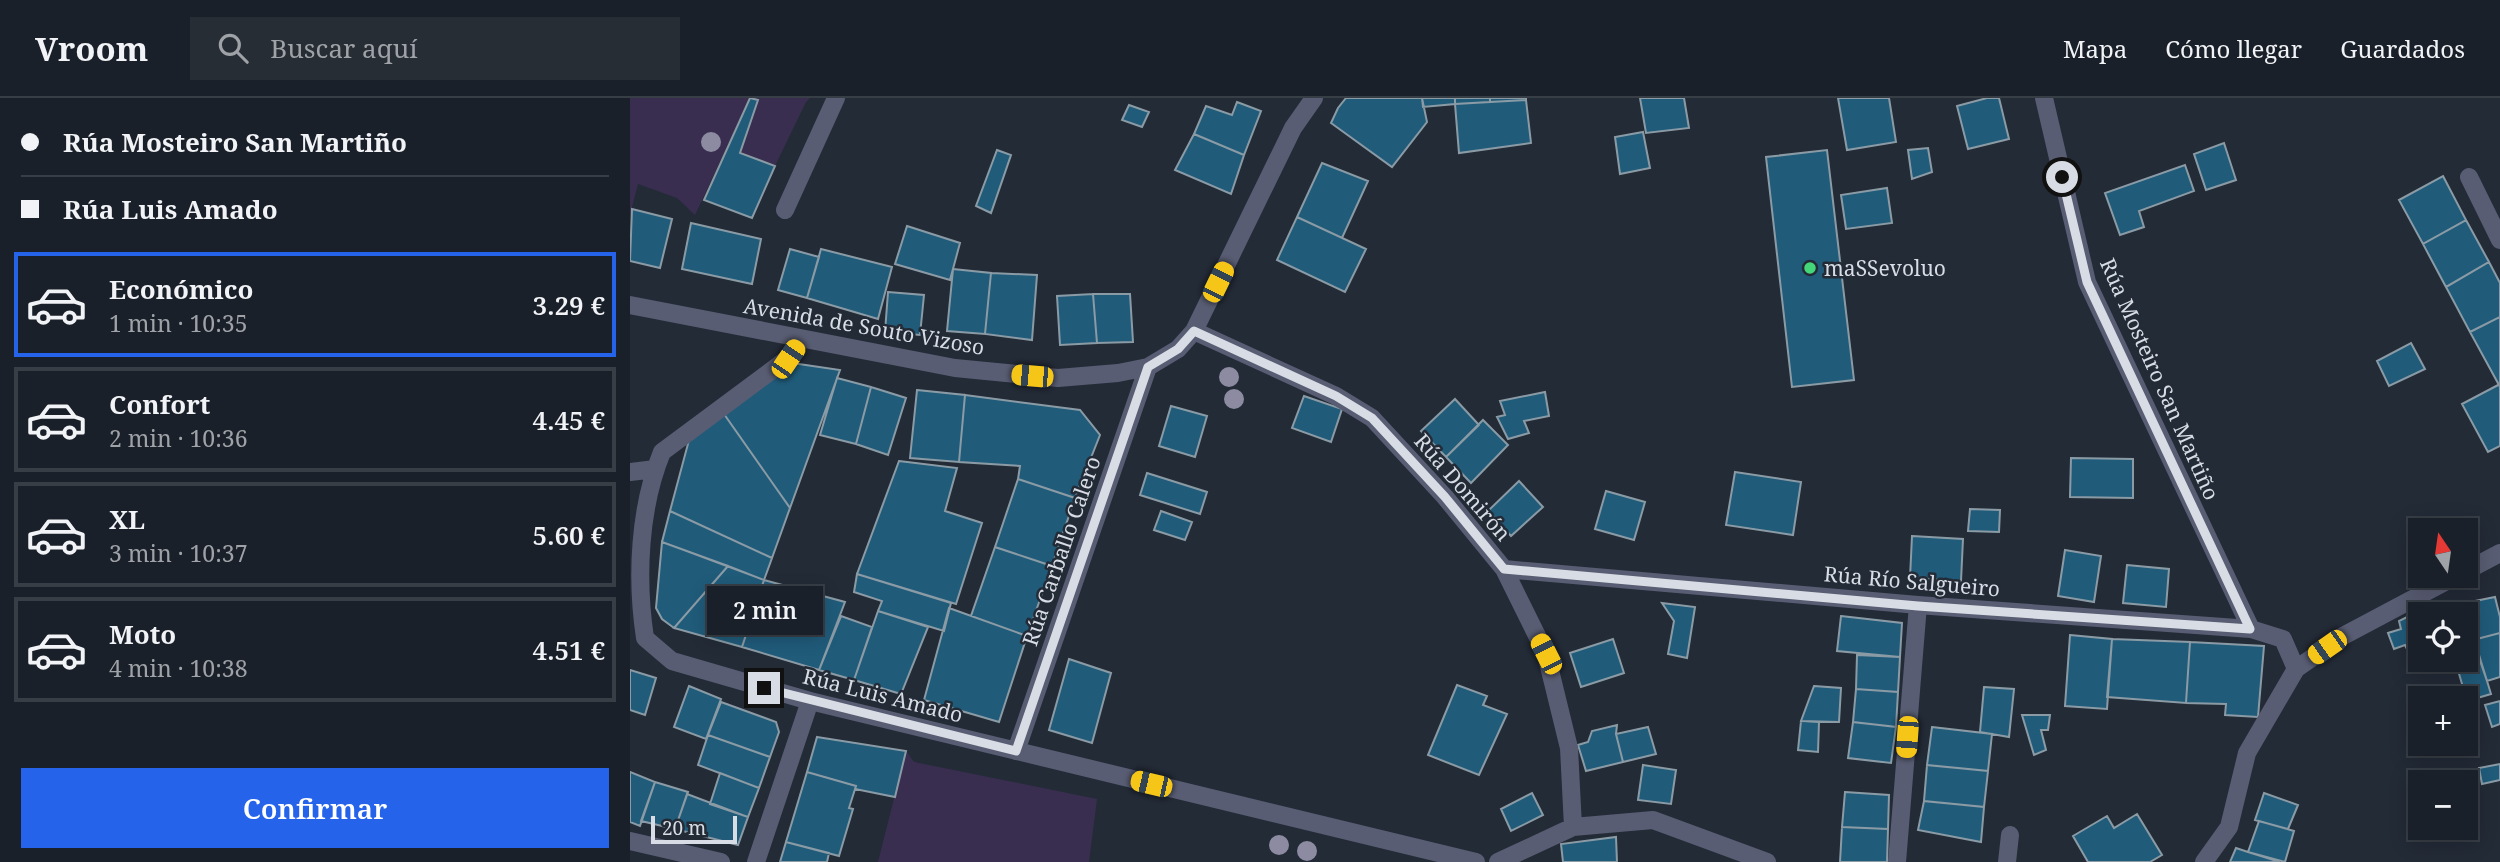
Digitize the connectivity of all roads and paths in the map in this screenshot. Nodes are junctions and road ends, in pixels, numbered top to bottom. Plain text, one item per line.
1 (836, 98) edge
2 (1314, 98) edge
3 (2043, 98) edge
4 (2469, 177) dead end
5 (785, 210) dead end
6 (2500, 240) edge
7 (630, 305) edge
8 (1194, 331) junction
9 (800, 340) junction
10 (1148, 367) junction
11 (655, 469) junction
12 (630, 472) edge
13 (2500, 552) edge
14 (2478, 564) edge
15 (1504, 569) junction
16 (2433, 588) edge
17 (1918, 606) junction
18 (2250, 629) junction
19 (2297, 669) junction
20 (810, 701) junction
21 (1016, 751) junction
22 (1573, 827) junction
23 (2010, 835) dead end
24 (630, 841) edge
25 (721, 862) edge
26 (756, 862) edge
27 (1476, 862) edge
28 (1498, 862) edge
29 (1768, 862) edge
30 (1898, 862) edge
31 (2007, 862) edge
32 (2204, 862) edge

1 - 5 street
2 - 8 street, Avenida de Souto Vizoso
3 - 18 street, Rúa Mosteiro San Martiño
4 - 6 street
7 - 9 street, Avenida de Souto Vizoso
8 - 10 street, Avenida de Souto Vizoso
8 - 15 street, Rúa Domirón
9 - 10 street, Avenida de Souto Vizoso
9 - 11 street, Rúa Luis Amado
10 - 21 street, Rúa Carballo Calero
11 - 12 street
11 - 20 street, Rúa Luis Amado
13 - 14 street
15 - 17 street, Rúa Río Salgueiro
15 - 22 street, Rúa Domirón
16 - 19 street
17 - 18 street, Rúa Río Salgueiro
17 - 30 street
18 - 19 street, Rúa Río Salgueiro
19 - 32 street
20 - 21 street, Rúa Luis Amado
20 - 26 street
21 - 27 street, Rúa Luis Amado
22 - 28 street
22 - 29 street
23 - 31 street
24 - 25 street

